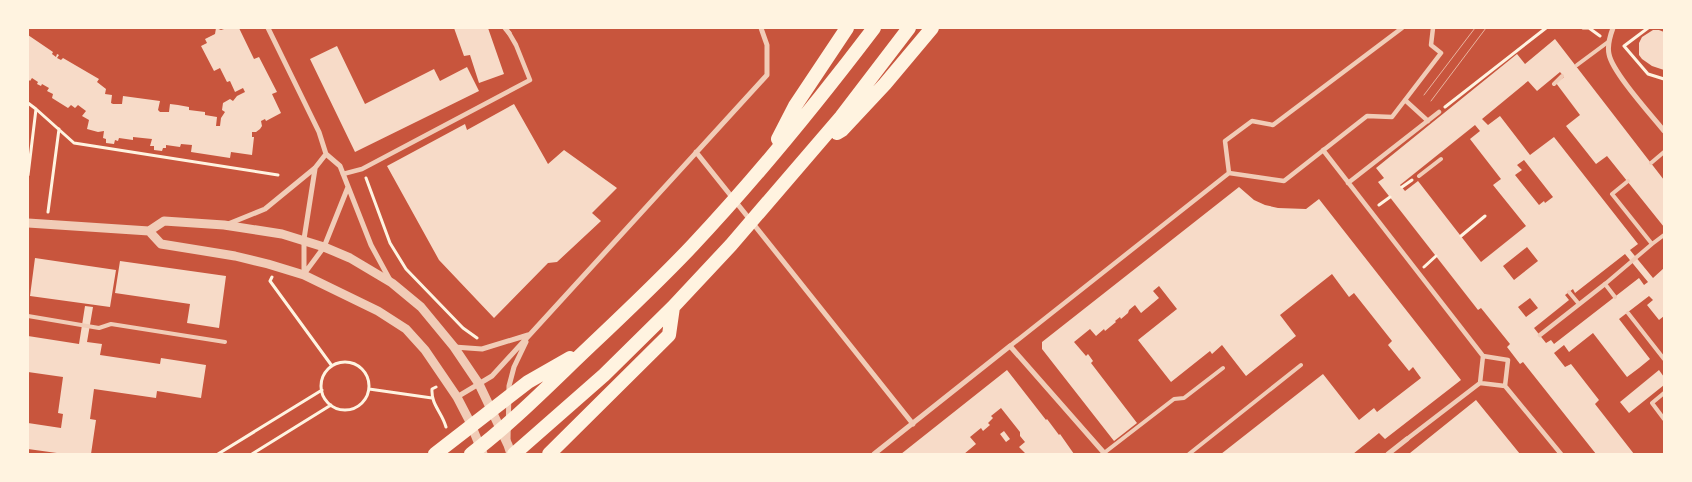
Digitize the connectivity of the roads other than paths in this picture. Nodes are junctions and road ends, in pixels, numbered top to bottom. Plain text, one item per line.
1 (268, 28) edge
2 (506, 28) edge
3 (761, 28) edge
4 (847, 28) edge
5 (874, 28) edge
6 (909, 28) edge
7 (932, 28) edge
8 (1402, 28) edge
9 (1433, 28) edge
10 (1613, 28) edge
11 (509, 33) joint
12 (1608, 42) junction
13 (1577, 64) dead end
14 (1562, 76) dead end
15 (1554, 84) dead end
16 (1405, 100) junction
17 (1439, 112) road end
18 (1428, 121) junction
19 (1664, 132) edge
20 (821, 142) junction
21 (1323, 150) junction
22 (696, 152) junction
23 (1664, 152) edge
24 (326, 154) junction
25 (1441, 160) dead end
26 (766, 162) junction
27 (1651, 163) dead end
28 (315, 168) junction
29 (1229, 173) junction
30 (343, 174) junction
31 (1418, 176) dead end
32 (1628, 182) dead end
33 (1348, 184) junction
34 (348, 187) junction
35 (28, 223) edge
36 (224, 225) junction
37 (149, 230) junction
38 (1664, 235) edge
39 (304, 239) junction
40 (1652, 244) junction
41 (324, 247) junction
42 (304, 275) junction
43 (392, 283) junction
44 (1605, 284) junction
45 (1569, 292) dead end
46 (1615, 297) dead end
47 (1579, 304) junction
48 (673, 308) junction
49 (1628, 313) dead end
50 (28, 316) edge
51 (529, 335) junction
52 (1540, 335) dead end
53 (225, 342) dead end
54 (590, 346) junction
55 (1010, 346) junction
56 (454, 347) junction
57 (1513, 355) dead end
58 (1483, 356) junction
59 (1664, 359) edge
60 (1508, 360) junction
61 (1301, 365) dead end
62 (1223, 368) dead end
63 (1480, 383) junction
64 (478, 384) junction
65 (1505, 386) junction
66 (1664, 393) edge
67 (457, 397) junction
68 (1664, 419) edge
69 (470, 422) junction
70 (913, 424) junction
71 (1408, 439) joint
72 (511, 451) edge
73 (434, 454) edge
74 (444, 454) edge
75 (471, 454) edge
76 (483, 454) edge
77 (549, 454) edge
78 (874, 454) edge
79 (1104, 454) edge
80 (1189, 454) edge
81 (1388, 454) edge
82 (1561, 454) edge

1 - 24 street
2 - 11 street
3 - 22 street
4 - 26 highway
5 - 26 highway
6 - 20 highway
7 - 20 highway
8 - 29 street
9 - 16 street
10 - 12 street
11 - 30 street
12 - 13 lane
12 - 19 street
14 - 15 lane
16 - 18 street
16 - 21 street
17 - 18 street
18 - 33 street
20 - 48 highway
21 - 29 street
21 - 33 street
22 - 51 street
22 - 70 street
23 - 27 lane
24 - 28 street
24 - 30 street
25 - 31 lane
26 - 54 highway
28 - 36 street
28 - 39 street
29 - 55 street
30 - 34 street
32 - 40 lane
33 - 58 street
34 - 41 street
34 - 43 street
35 - 37 street
36 - 37 street
36 - 39 street
37 - 42 street
38 - 40 lane
39 - 41 street
39 - 42 street
40 - 44 lane
41 - 42 street
41 - 43 street
42 - 67 street
43 - 56 street
44 - 46 lane
44 - 47 street
45 - 47 lane
47 - 52 street
48 - 72 highway
48 - 77 highway
49 - 59 lane
50 - 53 lane
51 - 56 street
51 - 64 street
51 - 72 street
54 - 73 highway
54 - 75 highway
55 - 70 street
55 - 79 street
56 - 64 street
57 - 60 street
58 - 60 street
58 - 63 street
60 - 65 street
61 - 80 lane
62 - 79 lane
63 - 65 street
63 - 71 street
64 - 67 street
64 - 72 street
65 - 82 street
66 - 68 lane
67 - 69 street
69 - 74 lane
69 - 76 street
70 - 78 street
71 - 81 street

